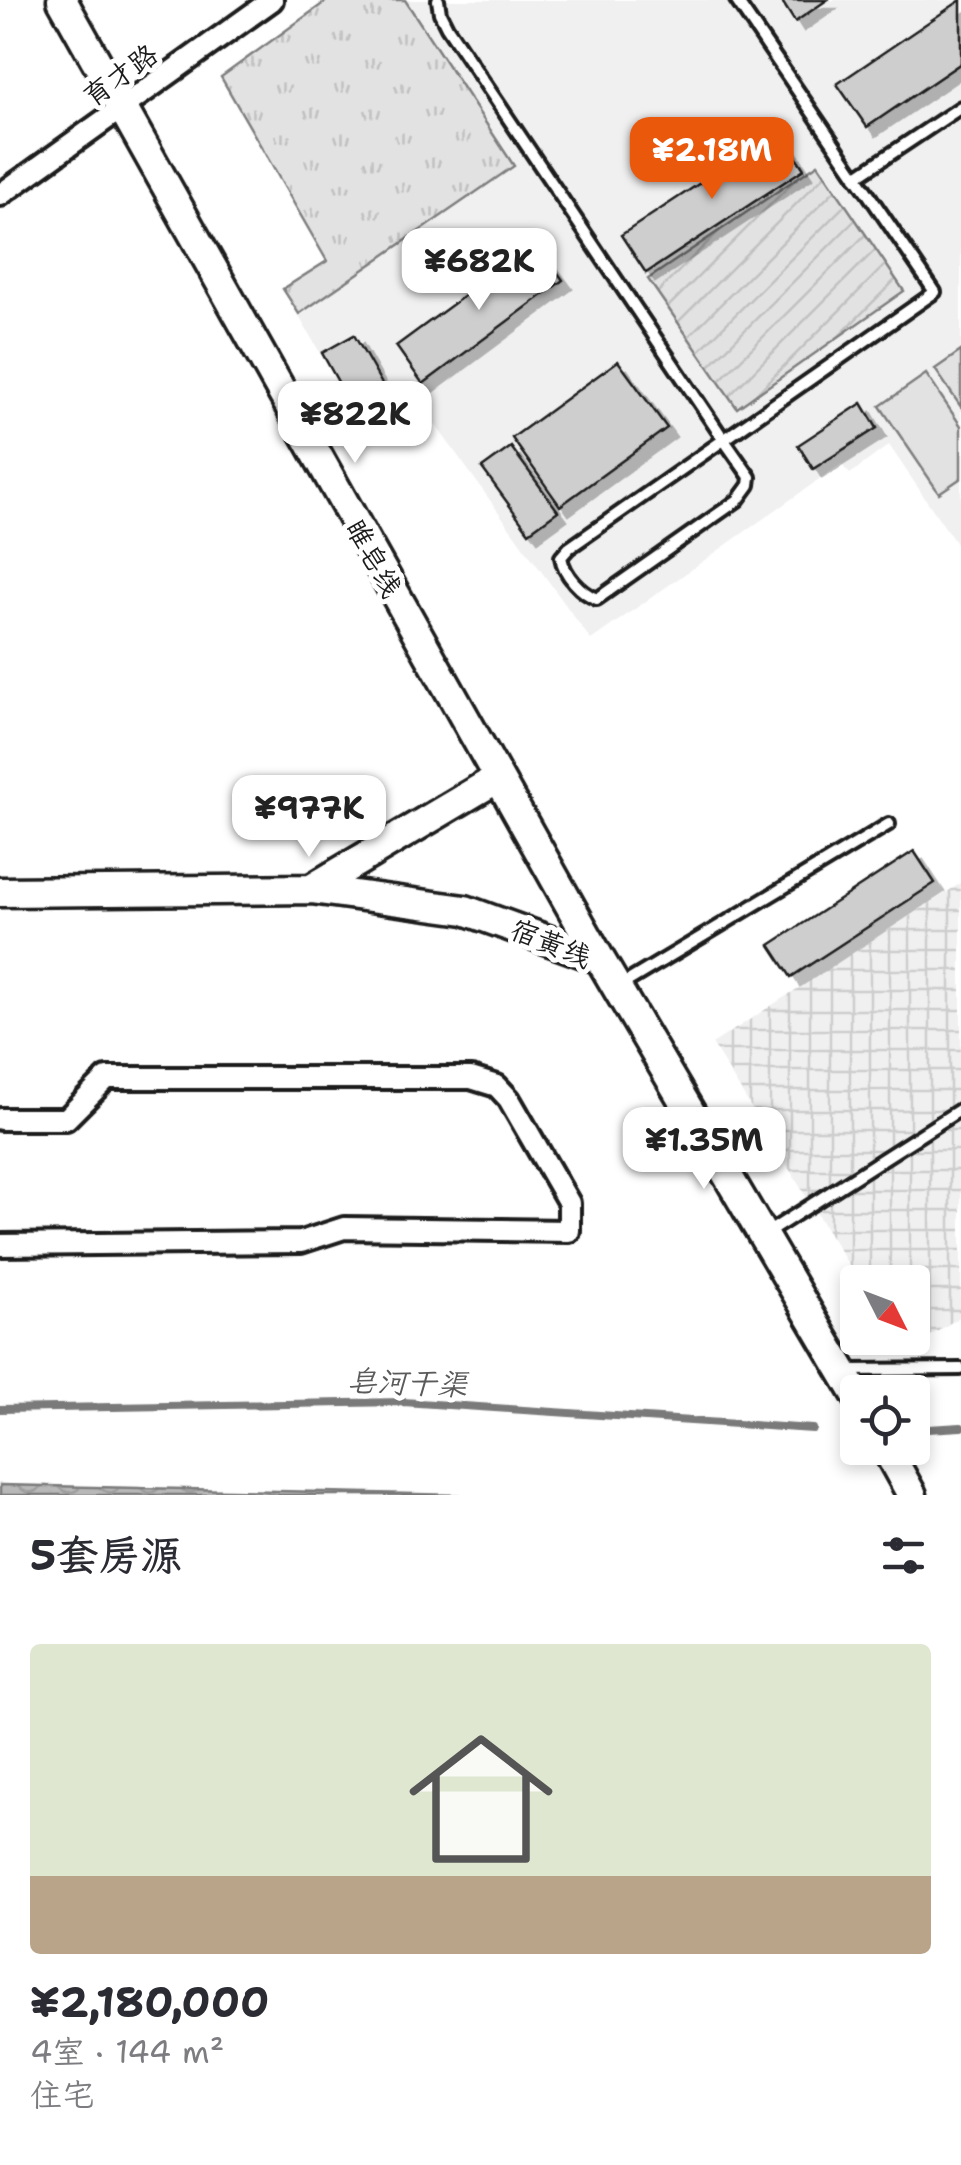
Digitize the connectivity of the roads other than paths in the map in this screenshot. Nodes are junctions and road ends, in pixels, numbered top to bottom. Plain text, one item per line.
1 (62, 0) edge
2 (272, 0) edge
3 (438, 0) edge
4 (736, 0) edge
5 (121, 107) junction
6 (961, 107) edge
7 (856, 177) junction
8 (0, 195) edge
9 (724, 440) junction
10 (498, 778) junction
11 (889, 824) dead end
12 (311, 889) junction
13 (0, 892) edge
14 (600, 959) junction
15 (617, 988) junction
16 (961, 1109) edge
17 (0, 1120) edge
18 (763, 1235) junction
19 (0, 1245) edge
20 (961, 1369) edge
21 (842, 1370) junction
22 (845, 1375) edge
23 (895, 1465) edge
24 (912, 1495) edge

1 - 5 main road, 睢皂线
2 - 5 street, 育才路
3 - 9 lane
4 - 7 lane
5 - 8 street, 育才路
5 - 10 main road, 睢皂线
6 - 7 lane
7 - 9 lane
9 - 9 lane
10 - 12 main road
10 - 14 main road, 睢皂线
11 - 15 lane
12 - 13 main road, 宿黄线
12 - 14 main road, 宿黄线
14 - 15 main road, 宿黄线
15 - 18 main road, 宿黄线
16 - 18 lane
17 - 19 street
18 - 21 main road, 宿黄线
20 - 21 lane
21 - 22 main road, 宿黄线
23 - 24 main road

